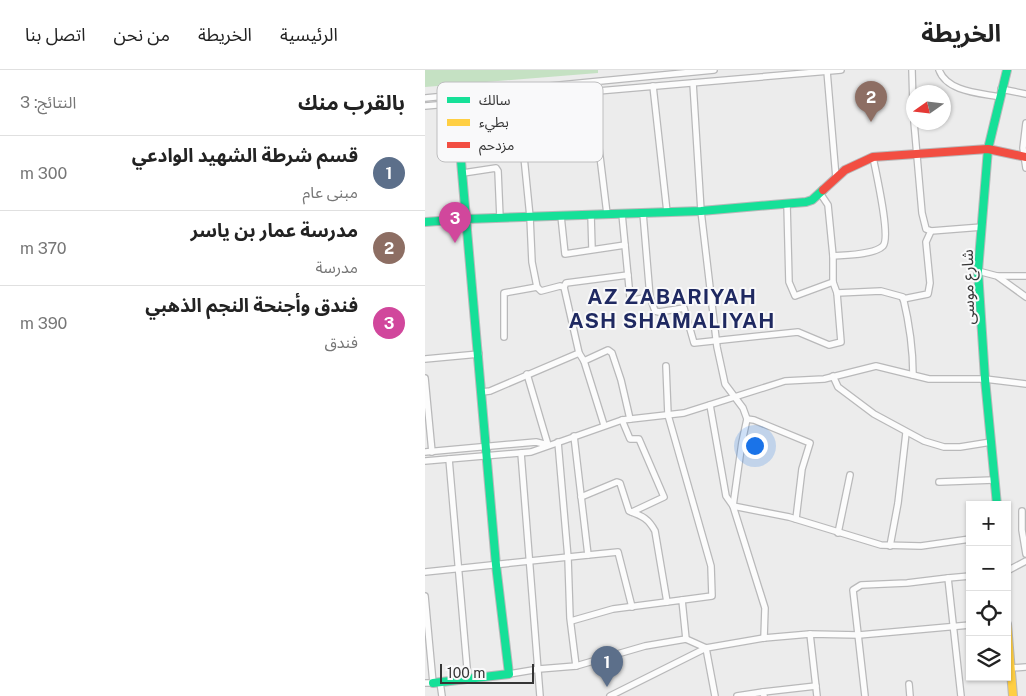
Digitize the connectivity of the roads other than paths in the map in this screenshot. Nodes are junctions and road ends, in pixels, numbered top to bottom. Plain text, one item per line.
1 (714, 70) edge
2 (841, 70) edge
3 (911, 70) edge
4 (939, 70) edge
5 (1007, 70) edge
6 (827, 71) junction
7 (590, 82) edge
8 (693, 83) junction
9 (912, 85) edge
10 (653, 86) junction
11 (603, 90) edge
12 (1000, 93) junction
13 (1026, 94) edge
14 (1026, 123) edge
15 (915, 130) edge
16 (988, 149) junction
17 (916, 154) junction
18 (1025, 156) edge
19 (873, 158) junction
20 (462, 162) edge
21 (524, 162) edge
22 (601, 162) edge
23 (1026, 168) edge
24 (463, 173) junction
25 (836, 178) junction
26 (820, 193) junction
27 (787, 204) junction
28 (701, 211) junction
29 (667, 212) junction
30 (643, 213) junction
31 (607, 214) junction
32 (622, 214) junction
33 (591, 215) junction
34 (561, 216) junction
35 (530, 217) junction
36 (500, 218) junction
37 (467, 219) junction
38 (425, 222) edge
39 (982, 227) junction
40 (931, 231) junction
41 (625, 245) junction
42 (593, 249) junction
43 (833, 256) junction
44 (978, 271) junction
45 (628, 275) junction
46 (997, 276) junction
47 (1026, 276) edge
48 (833, 282) junction
49 (564, 286) junction
50 (537, 287) junction
51 (837, 293) junction
52 (650, 297) junction
53 (1026, 297) edge
54 (903, 299) junction
55 (504, 337) dead end
56 (716, 341) junction
57 (579, 353) junction
58 (479, 354) junction
59 (425, 359) edge
60 (584, 361) junction
61 (666, 366) dead end
62 (527, 374) junction
63 (913, 374) junction
64 (833, 376) junction
65 (425, 378) edge
66 (985, 379) junction
67 (1026, 384) edge
68 (482, 392) junction
69 (735, 397) junction
70 (710, 405) junction
71 (668, 415) junction
72 (630, 419) junction
73 (747, 419) junction
74 (622, 420) junction
75 (604, 426) junction
76 (906, 433) junction
77 (574, 436) junction
78 (557, 442) junction
79 (991, 442) junction
80 (548, 445) junction
81 (487, 447) junction
82 (425, 452) edge
83 (432, 452) junction
84 (521, 453) junction
85 (488, 456) junction
86 (449, 459) junction
87 (425, 461) edge
88 (850, 475) dead end
89 (994, 480) junction
90 (939, 482) dead end
91 (581, 497) junction
92 (997, 501) edge
93 (733, 506) junction
94 (1022, 511) dead end
95 (632, 512) junction
96 (797, 520) junction
97 (838, 533) junction
98 (966, 540) edge
99 (890, 546) junction
100 (588, 555) junction
101 (1026, 555) edge
102 (567, 558) junction
103 (530, 562) junction
104 (1026, 562) edge
105 (496, 565) junction
106 (459, 569) junction
107 (1011, 569) edge
108 (425, 572) edge
109 (966, 576) edge
110 (948, 578) junction
111 (425, 596) edge
112 (682, 600) junction
113 (667, 602) junction
114 (632, 607) junction
115 (571, 621) junction
116 (966, 624) edge
117 (953, 626) junction
118 (810, 634) junction
119 (859, 635) junction
120 (764, 638) junction
121 (686, 639) junction
122 (707, 648) junction
123 (576, 666) junction
124 (1026, 667) edge
125 (1011, 668) joint
126 (539, 669) junction
127 (509, 674) junction
128 (468, 679) junction
129 (433, 683) edge
130 (909, 684) dead end
131 (816, 686) junction
132 (624, 689) junction
133 (764, 694) edge
134 (442, 696) edge
135 (540, 696) edge
136 (610, 696) edge
137 (628, 696) edge
138 (715, 696) edge
139 (737, 696) edge
140 (817, 696) edge
141 (865, 696) edge
142 (910, 696) edge
143 (961, 696) edge
144 (1013, 696) edge

1 - 7 street
2 - 6 street
3 - 9 street
4 - 12 street
5 - 12 street, شارع موسى
6 - 8 street
6 - 25 street
8 - 10 street
8 - 28 street
10 - 11 street
10 - 29 street
12 - 13 street
12 - 16 street, شارع موسى
14 - 18 street
15 - 17 street
16 - 17 street
16 - 18 street
16 - 39 street, شارع موسى
17 - 19 street
17 - 40 street
18 - 23 street
19 - 25 street
19 - 43 street
20 - 24 street
21 - 35 street
22 - 31 street
24 - 36 street
24 - 37 street
25 - 26 street
26 - 27 street
26 - 43 street
27 - 28 street
27 - 48 street
28 - 29 street
28 - 56 street
29 - 30 street
30 - 32 street
30 - 52 street
31 - 32 street
31 - 33 street
32 - 41 street
33 - 34 street
33 - 42 street
34 - 35 street
34 - 42 street
35 - 36 street
35 - 50 street
36 - 37 street
37 - 38 street
37 - 58 street
39 - 40 street
39 - 44 street, شارع موسى
40 - 54 street
41 - 42 street
41 - 45 street
43 - 48 street
44 - 46 street
44 - 66 street, شارع موسى
45 - 49 street
45 - 52 street
46 - 47 street
46 - 53 street
48 - 51 street
49 - 50 street
49 - 57 street
50 - 55 street
51 - 54 street
51 - 56 street
52 - 56 street
54 - 63 street
56 - 69 street
57 - 60 street
57 - 62 street
58 - 59 street
58 - 68 street
60 - 72 street
60 - 75 street
61 - 71 street
62 - 68 street
62 - 80 street
63 - 64 street
63 - 66 street
64 - 69 street
64 - 76 street
65 - 83 street
66 - 67 street
66 - 79 street, شارع موسى
68 - 81 street
69 - 70 street
69 - 73 street
70 - 71 street
70 - 93 street
71 - 72 street
71 - 112 street
72 - 74 street
73 - 93 street
73 - 96 street
74 - 75 street
74 - 95 street
75 - 77 street
76 - 79 street
76 - 99 street
77 - 78 street
77 - 91 street
78 - 80 street
78 - 102 street
79 - 89 street, شارع موسى
80 - 81 street
80 - 84 street
81 - 83 street
81 - 85 street
82 - 83 street
84 - 85 street
84 - 103 street
85 - 86 street
85 - 105 street
86 - 87 street
86 - 106 street
88 - 97 street
89 - 90 street
89 - 92 street, شارع موسى
91 - 95 street
91 - 100 street
93 - 96 street
93 - 120 street
94 - 101 street
95 - 113 street
96 - 97 street
97 - 99 street
98 - 99 street
100 - 102 street
100 - 114 street
101 - 104 street
102 - 103 street
102 - 115 street
103 - 105 street
103 - 126 street
104 - 107 street
105 - 106 street
105 - 127 street
106 - 108 street
106 - 128 street
109 - 110 street
110 - 117 street
110 - 119 street
111 - 129 street
112 - 113 street
112 - 121 street
113 - 114 street
114 - 115 street
115 - 123 street
116 - 117 street
117 - 119 street
117 - 143 street
118 - 119 street
118 - 120 street
118 - 131 street
119 - 141 street
120 - 122 street
121 - 122 street
121 - 123 street
122 - 132 street
122 - 138 street
123 - 126 street
124 - 125 street
125 - 144 street
126 - 127 street
126 - 135 street
127 - 128 street
128 - 129 street
129 - 134 street
130 - 142 street
131 - 133 street
131 - 140 street
132 - 136 street
132 - 137 street
133 - 139 street

